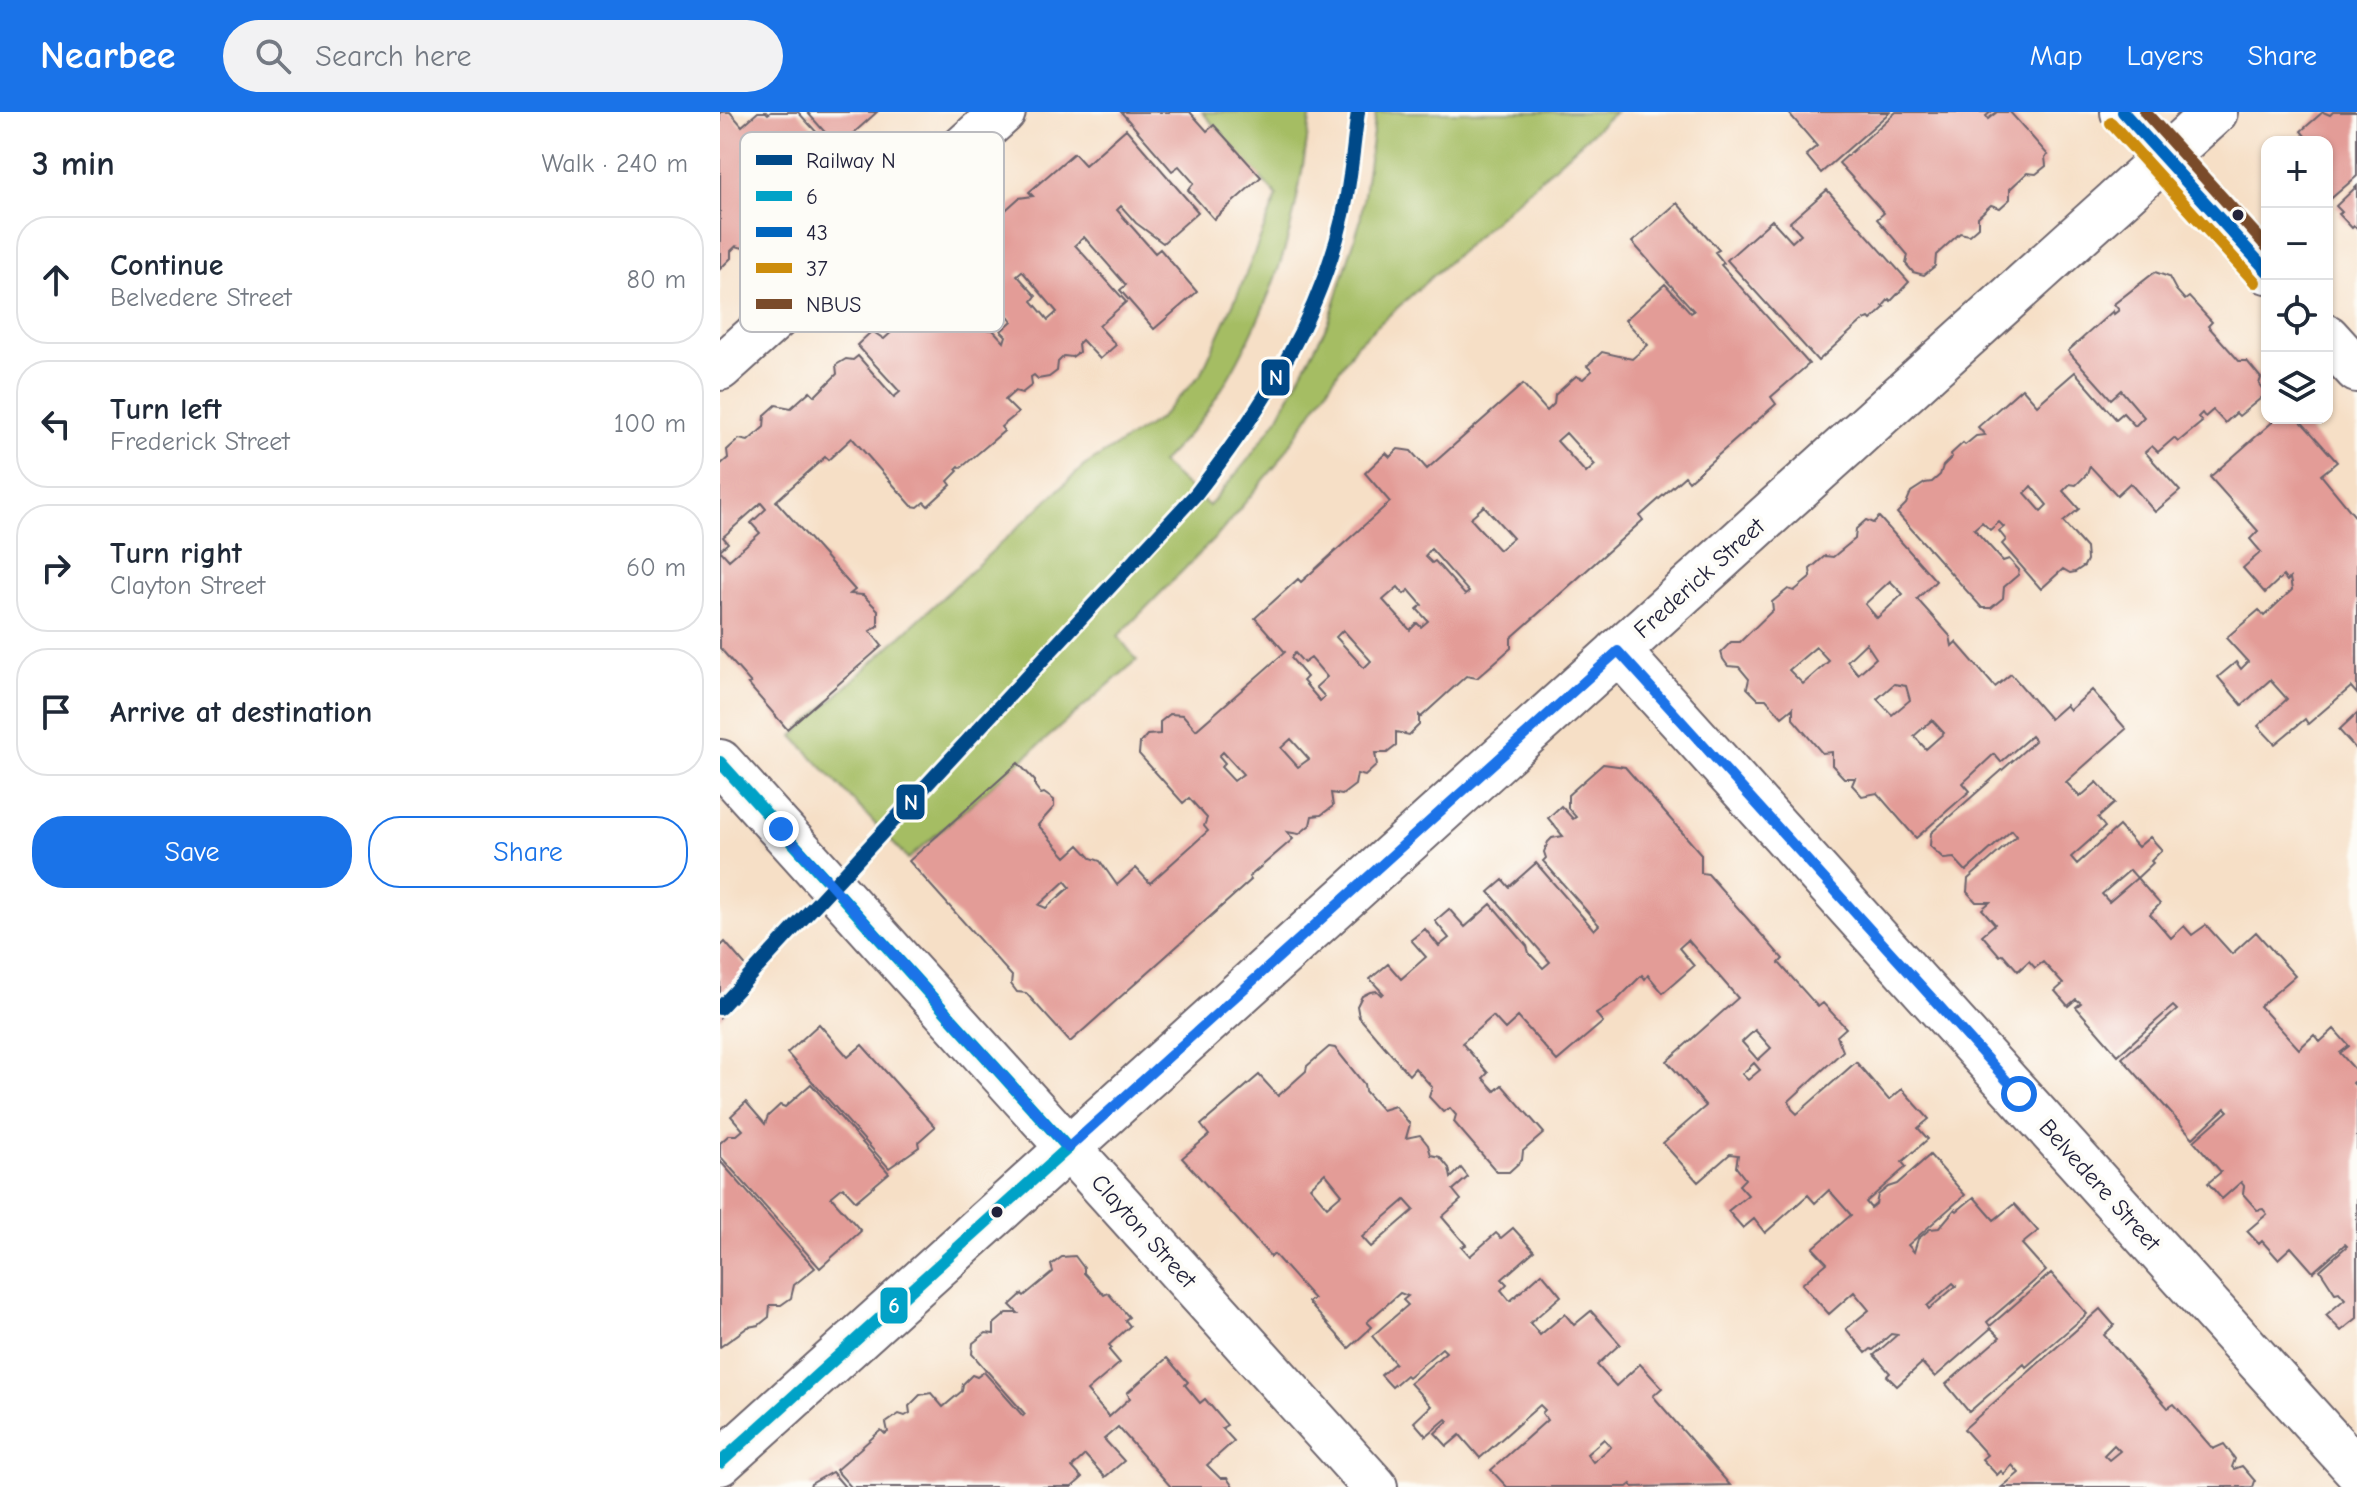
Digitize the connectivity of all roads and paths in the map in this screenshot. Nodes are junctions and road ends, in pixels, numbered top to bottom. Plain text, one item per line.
1 (1003, 112) edge
2 (2123, 112) edge
3 (2215, 112) edge
4 (981, 132) edge
5 (2164, 158) junction
6 (2261, 264) edge
7 (760, 332) edge
8 (2333, 344) edge
9 (720, 368) edge
10 (2357, 370) edge
11 (1618, 651) junction
12 (720, 762) edge
13 (1068, 1148) junction
14 (720, 1463) edge
15 (2357, 1470) edge
16 (1375, 1487) edge

1 - 4 street
2 - 5 street
3 - 5 street, Frederick Street
5 - 6 street
5 - 11 street, Frederick Street
7 - 9 street
8 - 10 street
11 - 13 street, Frederick Street
11 - 15 street, Belvedere Street
12 - 13 street, Clayton Street
13 - 14 street, Frederick Street
13 - 16 street, Clayton Street

